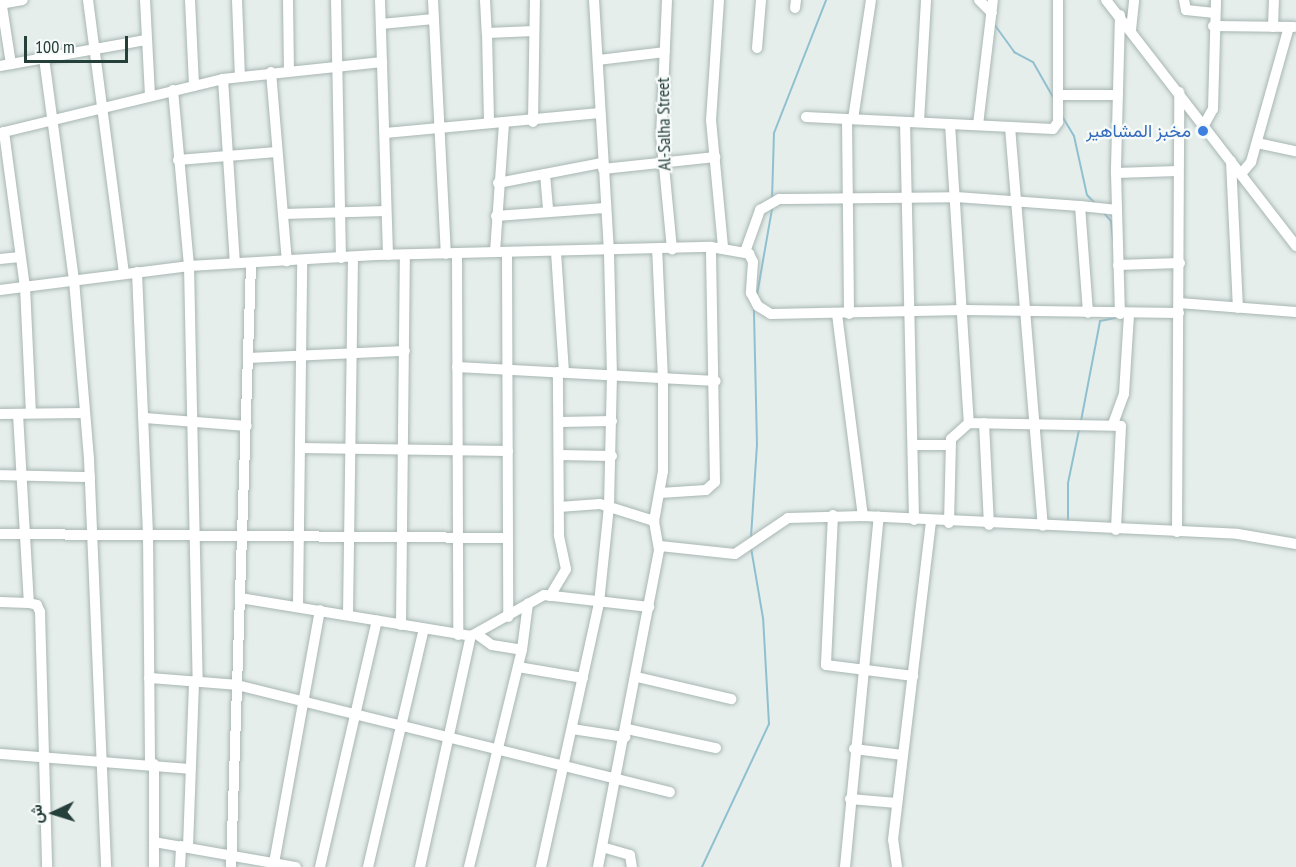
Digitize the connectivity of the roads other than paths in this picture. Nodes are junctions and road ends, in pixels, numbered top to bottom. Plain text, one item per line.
1 (23, 0) edge
2 (88, 0) edge
3 (145, 0) edge
4 (190, 0) edge
5 (237, 0) edge
6 (288, 0) edge
7 (336, 0) edge
8 (380, 0) edge
9 (433, 0) edge
10 (485, 0) edge
11 (535, 0) edge
12 (594, 0) edge
13 (667, 0) edge
14 (719, 0) edge
15 (760, 0) edge
16 (871, 0) edge
17 (926, 0) edge
18 (979, 0) edge
19 (993, 0) edge
20 (1058, 0) edge
21 (1106, 0) edge
22 (1134, 0) edge
23 (1184, 0) edge
24 (1216, 0) edge
25 (1274, 0) edge
26 (1, 3) edge
27 (992, 13) junction
28 (1215, 13) junction
29 (1120, 15) junction
30 (434, 19) junction
31 (381, 24) junction
32 (1214, 26) junction
33 (1273, 27) junction
34 (1292, 27) edge
35 (1131, 30) junction
36 (534, 31) junction
37 (487, 33) junction
38 (146, 40) junction
39 (94, 47) junction
40 (757, 48) dead end
41 (665, 52) junction
42 (44, 58) junction
43 (598, 60) junction
44 (382, 62) junction
45 (5, 65) edge
46 (336, 66) junction
47 (289, 70) junction
48 (271, 72) junction
49 (240, 76) junction
50 (223, 79) junction
51 (194, 86) junction
52 (173, 90) junction
53 (1179, 92) junction
54 (1058, 95) junction
55 (1118, 95) junction
56 (150, 96) junction
57 (102, 107) junction
58 (600, 113) junction
59 (806, 117) dead end
60 (850, 119) junction
61 (52, 120) junction
62 (489, 122) junction
63 (504, 122) junction
64 (533, 122) junction
65 (905, 122) junction
66 (919, 122) junction
67 (950, 124) junction
68 (978, 125) junction
69 (1204, 125) junction
70 (442, 126) junction
71 (1010, 127) junction
72 (2, 132) edge
73 (385, 133) junction
74 (1257, 143) junction
75 (1296, 151) edge
76 (277, 152) junction
77 (228, 156) junction
78 (715, 157) junction
79 (178, 160) junction
80 (1231, 160) junction
81 (663, 162) junction
82 (603, 166) junction
83 (1178, 171) junction
84 (1116, 173) junction
85 (545, 174) junction
86 (1241, 174) junction
87 (498, 183) junction
88 (906, 197) junction
89 (956, 197) junction
90 (846, 198) junction
91 (1017, 200) junction
92 (1080, 206) junction
93 (605, 208) junction
94 (1117, 210) junction
95 (386, 211) junction
96 (340, 212) junction
97 (548, 212) junction
98 (284, 214) junction
99 (496, 216) junction
100 (1296, 246) edge
101 (711, 247) junction
102 (723, 247) junction
103 (657, 249) junction
104 (672, 249) junction
105 (495, 252) junction
106 (556, 252) junction
107 (609, 252) junction
108 (745, 252) junction
109 (507, 253) junction
110 (446, 254) junction
111 (457, 254) junction
112 (388, 255) junction
113 (405, 255) junction
114 (20, 257) junction
115 (353, 257) junction
116 (341, 258) junction
117 (0, 259) edge
118 (287, 261) junction
119 (302, 261) junction
120 (235, 263) junction
121 (251, 263) junction
122 (1180, 263) junction
123 (1118, 265) junction
124 (189, 266) junction
125 (137, 272) junction
126 (124, 274) junction
127 (74, 280) junction
128 (24, 287) junction
129 (0, 290) edge
130 (1179, 308) junction
131 (1238, 308) junction
132 (964, 310) junction
133 (1028, 311) junction
134 (911, 312) junction
135 (1296, 312) edge
136 (837, 314) junction
137 (849, 314) junction
138 (1088, 314) junction
139 (1124, 314) junction
140 (405, 351) junction
141 (352, 354) junction
142 (302, 357) junction
143 (248, 358) junction
144 (457, 367) junction
145 (507, 368) junction
146 (561, 372) junction
147 (612, 376) junction
148 (663, 379) junction
149 (716, 381) junction
150 (31, 413) junction
151 (84, 413) junction
152 (0, 414) edge
153 (18, 414) junction
154 (145, 418) junction
155 (195, 421) junction
156 (612, 421) junction
157 (559, 422) junction
158 (969, 423) junction
159 (984, 423) junction
160 (1034, 423) junction
161 (1113, 424) junction
162 (247, 426) junction
163 (914, 445) junction
164 (950, 445) junction
165 (300, 448) junction
166 (350, 448) junction
167 (403, 449) junction
168 (458, 450) junction
169 (507, 451) junction
170 (559, 455) junction
171 (612, 456) junction
172 (20, 474) junction
173 (0, 475) edge
174 (90, 477) junction
175 (660, 493) junction
176 (609, 506) junction
177 (559, 507) junction
178 (833, 515) junction
179 (863, 516) junction
180 (879, 517) junction
181 (914, 520) junction
182 (654, 521) junction
183 (932, 521) junction
184 (949, 523) junction
185 (989, 525) junction
186 (1043, 526) junction
187 (1116, 530) junction
188 (1178, 532) junction
189 (24, 533) junction
190 (95, 533) junction
191 (148, 533) junction
192 (0, 534) edge
193 (197, 536) junction
194 (350, 537) junction
195 (403, 537) junction
196 (242, 538) junction
197 (457, 538) junction
198 (507, 538) junction
199 (299, 539) junction
200 (1296, 544) edge
201 (660, 546) junction
202 (550, 596) junction
203 (240, 598) junction
204 (0, 602) edge
205 (29, 603) junction
206 (528, 603) junction
207 (599, 603) junction
208 (298, 606) junction
209 (649, 607) junction
210 (321, 610) junction
211 (348, 615) junction
212 (508, 616) junction
213 (378, 621) junction
214 (401, 625) junction
215 (424, 629) junction
216 (458, 634) junction
217 (475, 635) junction
218 (522, 650) junction
219 (518, 667) junction
220 (862, 671) junction
221 (913, 676) junction
222 (637, 677) junction
223 (149, 678) junction
224 (583, 678) junction
225 (196, 681) junction
226 (237, 685) junction
227 (730, 699) dead end
228 (304, 700) junction
229 (355, 713) junction
230 (402, 726) junction
231 (572, 729) junction
232 (626, 733) junction
233 (449, 738) junction
234 (716, 748) dead end
235 (854, 749) junction
236 (498, 750) junction
237 (0, 754) edge
238 (903, 755) junction
239 (46, 756) junction
240 (101, 759) junction
241 (152, 764) junction
242 (564, 765) junction
243 (190, 769) junction
244 (618, 778) junction
245 (670, 792) dead end
246 (850, 799) junction
247 (897, 803) junction
248 (154, 842) junction
249 (184, 846) junction
250 (602, 847) junction
251 (231, 854) junction
252 (274, 863) junction
253 (47, 867) edge
254 (106, 867) edge
255 (154, 867) edge
256 (180, 867) edge
257 (231, 867) edge
258 (296, 867) edge
259 (320, 867) edge
260 (368, 867) edge
261 (420, 867) edge
262 (469, 867) edge
263 (541, 867) edge
264 (598, 867) edge
265 (632, 867) edge
266 (845, 867) edge
267 (897, 867) edge

1 - 26 street
2 - 39 street
3 - 38 street
4 - 51 street
5 - 49 street
6 - 47 street
7 - 46 street
8 - 31 street
9 - 30 street
10 - 37 street
11 - 36 street
12 - 43 street
13 - 41 street, Al-Salha Street
14 - 78 street
15 - 40 street
16 - 60 street
17 - 66 street
18 - 27 street
19 - 27 street
20 - 54 street
21 - 29 street
22 - 35 street
23 - 28 street
24 - 28 street
25 - 33 street
26 - 45 street
27 - 68 street
28 - 32 street
29 - 35 street
29 - 55 street
30 - 31 street
30 - 70 street
31 - 44 street
32 - 33 street
32 - 69 street
33 - 34 street
34 - 74 street
35 - 53 street
36 - 37 street
36 - 64 street
37 - 62 street
38 - 39 street
38 - 56 street
39 - 42 street
39 - 57 street
41 - 43 street
41 - 81 street, Al-Salha Street
42 - 45 street
42 - 61 street
43 - 58 street
44 - 46 street
44 - 73 street
46 - 47 street
46 - 96 street
47 - 48 street
48 - 49 street
48 - 76 street
49 - 50 street
50 - 51 street
50 - 77 street
51 - 52 street
52 - 56 street
52 - 79 street
53 - 69 street
53 - 83 street
54 - 55 street
54 - 71 street
55 - 84 street
56 - 57 street
57 - 61 street
57 - 126 street
58 - 64 street
58 - 82 street
59 - 60 street
60 - 65 street
60 - 90 street
61 - 72 street
61 - 127 street
62 - 63 street
62 - 70 street
63 - 64 street
63 - 87 street
65 - 66 street
65 - 88 street
66 - 67 street
67 - 68 street
67 - 89 street
68 - 71 street
69 - 80 street
70 - 73 street
70 - 110 street
71 - 91 street
72 - 114 street
73 - 95 street
74 - 75 street
74 - 86 street
76 - 77 street
76 - 98 street
77 - 79 street
77 - 120 street
78 - 81 street
78 - 102 street
79 - 124 street
80 - 86 street
80 - 131 street
81 - 82 street
81 - 104 street, Al-Salha Street
82 - 85 street
82 - 93 street
83 - 84 street
83 - 122 street
84 - 94 street
85 - 87 street
85 - 97 street
86 - 100 street
87 - 99 street
88 - 89 street
88 - 90 street
88 - 134 street
89 - 91 street
89 - 132 street
90 - 108 street
90 - 137 street
91 - 92 street
91 - 133 street
92 - 94 street
92 - 138 street
93 - 97 street
93 - 107 street
94 - 123 street
95 - 96 street
95 - 112 street
96 - 98 street
96 - 116 street
97 - 99 street
98 - 118 street
99 - 105 street
101 - 102 street
101 - 104 street
101 - 149 street
102 - 108 street
103 - 104 street
103 - 107 street
103 - 148 street
105 - 109 street
105 - 111 street
106 - 107 street
106 - 109 street
106 - 146 street
107 - 147 street
108 - 136 street
109 - 145 street
110 - 111 street
110 - 113 street
111 - 144 street
112 - 113 street
112 - 115 street
113 - 140 street
114 - 117 street
114 - 128 street
115 - 116 street
115 - 141 street
116 - 119 street
118 - 119 street
118 - 121 street
119 - 142 street
120 - 121 street
120 - 124 street
121 - 143 street
122 - 123 street
122 - 130 street
123 - 139 street
124 - 125 street
124 - 155 street
125 - 126 street
125 - 154 street
126 - 127 street
127 - 128 street
127 - 151 street
128 - 129 street
128 - 150 street
130 - 131 street
130 - 139 street
130 - 188 street
131 - 135 street
132 - 133 street
132 - 134 street
132 - 158 street
133 - 138 street
133 - 160 street
134 - 137 street
134 - 163 street
136 - 137 street
136 - 179 street
138 - 139 street
139 - 161 street
140 - 141 street
140 - 167 street
141 - 142 street
141 - 166 street
142 - 143 street
142 - 165 street
143 - 162 street
144 - 145 street
144 - 168 street
145 - 146 street
145 - 169 street
146 - 147 street
146 - 157 street
147 - 148 street
147 - 156 street
148 - 149 street
148 - 175 street
149 - 175 street
150 - 151 street
150 - 153 street
151 - 174 street
152 - 153 street
153 - 172 street
154 - 155 street
154 - 191 street
155 - 162 street
155 - 193 street
156 - 157 street
156 - 171 street
157 - 170 street
158 - 159 street
158 - 164 street
159 - 160 street
159 - 185 street
160 - 161 street
160 - 186 street
161 - 187 street
162 - 196 street
163 - 164 street
163 - 181 street
164 - 184 street
165 - 166 street
165 - 199 street
166 - 167 street
166 - 194 street
167 - 168 street
167 - 195 street
168 - 169 street
168 - 197 street
169 - 198 street
170 - 171 street
170 - 177 street
171 - 176 street
172 - 173 street
172 - 174 street
172 - 189 street
174 - 190 street
175 - 182 street
176 - 177 street
176 - 182 street
176 - 207 street
177 - 202 street
178 - 179 street
178 - 201 street
178 - 220 street
179 - 180 street
180 - 181 street
180 - 220 street
181 - 183 street
182 - 201 street
183 - 184 street
183 - 221 street
184 - 185 street
185 - 186 street
186 - 187 street
187 - 188 street
188 - 200 street
189 - 190 street
189 - 192 street
189 - 205 street
190 - 191 street
190 - 240 street
191 - 193 street
191 - 223 street
193 - 196 street
193 - 225 street
194 - 195 street
194 - 199 street
194 - 211 street
195 - 197 street
195 - 214 street
196 - 199 street
196 - 203 street
197 - 198 street
197 - 216 street
198 - 212 street
199 - 208 street
201 - 209 street
202 - 206 street
202 - 207 street
203 - 208 street
203 - 226 street
204 - 205 street
205 - 239 street
206 - 212 street
206 - 218 street
207 - 209 street
207 - 224 street
208 - 210 street
209 - 222 street
210 - 211 street
210 - 228 street
211 - 213 street
212 - 217 street
213 - 214 street
213 - 229 street
214 - 215 street
215 - 216 street
215 - 230 street
216 - 217 street
217 - 218 street
217 - 233 street
218 - 219 street
219 - 224 street
219 - 236 street
220 - 221 street
220 - 235 street
221 - 238 street
222 - 227 street
222 - 232 street
223 - 225 street
223 - 241 street
224 - 231 street
225 - 226 street
225 - 243 street
226 - 228 street
226 - 251 street
228 - 229 street
228 - 252 street
229 - 230 street
229 - 259 street
230 - 233 street
230 - 260 street
231 - 232 street
231 - 242 street
232 - 234 street
232 - 244 street
233 - 236 street
233 - 261 street
235 - 238 street
235 - 246 street
236 - 242 street
236 - 262 street
237 - 239 street
238 - 247 street
239 - 240 street
239 - 253 street
240 - 241 street
240 - 254 street
241 - 243 street
241 - 248 street
242 - 244 street
242 - 263 street
243 - 249 street
244 - 245 street
244 - 250 street
246 - 247 street
246 - 266 street
247 - 267 street
248 - 249 street
248 - 255 street
249 - 251 street
249 - 256 street
250 - 264 street
250 - 265 street
251 - 252 street
251 - 257 street
252 - 258 street

